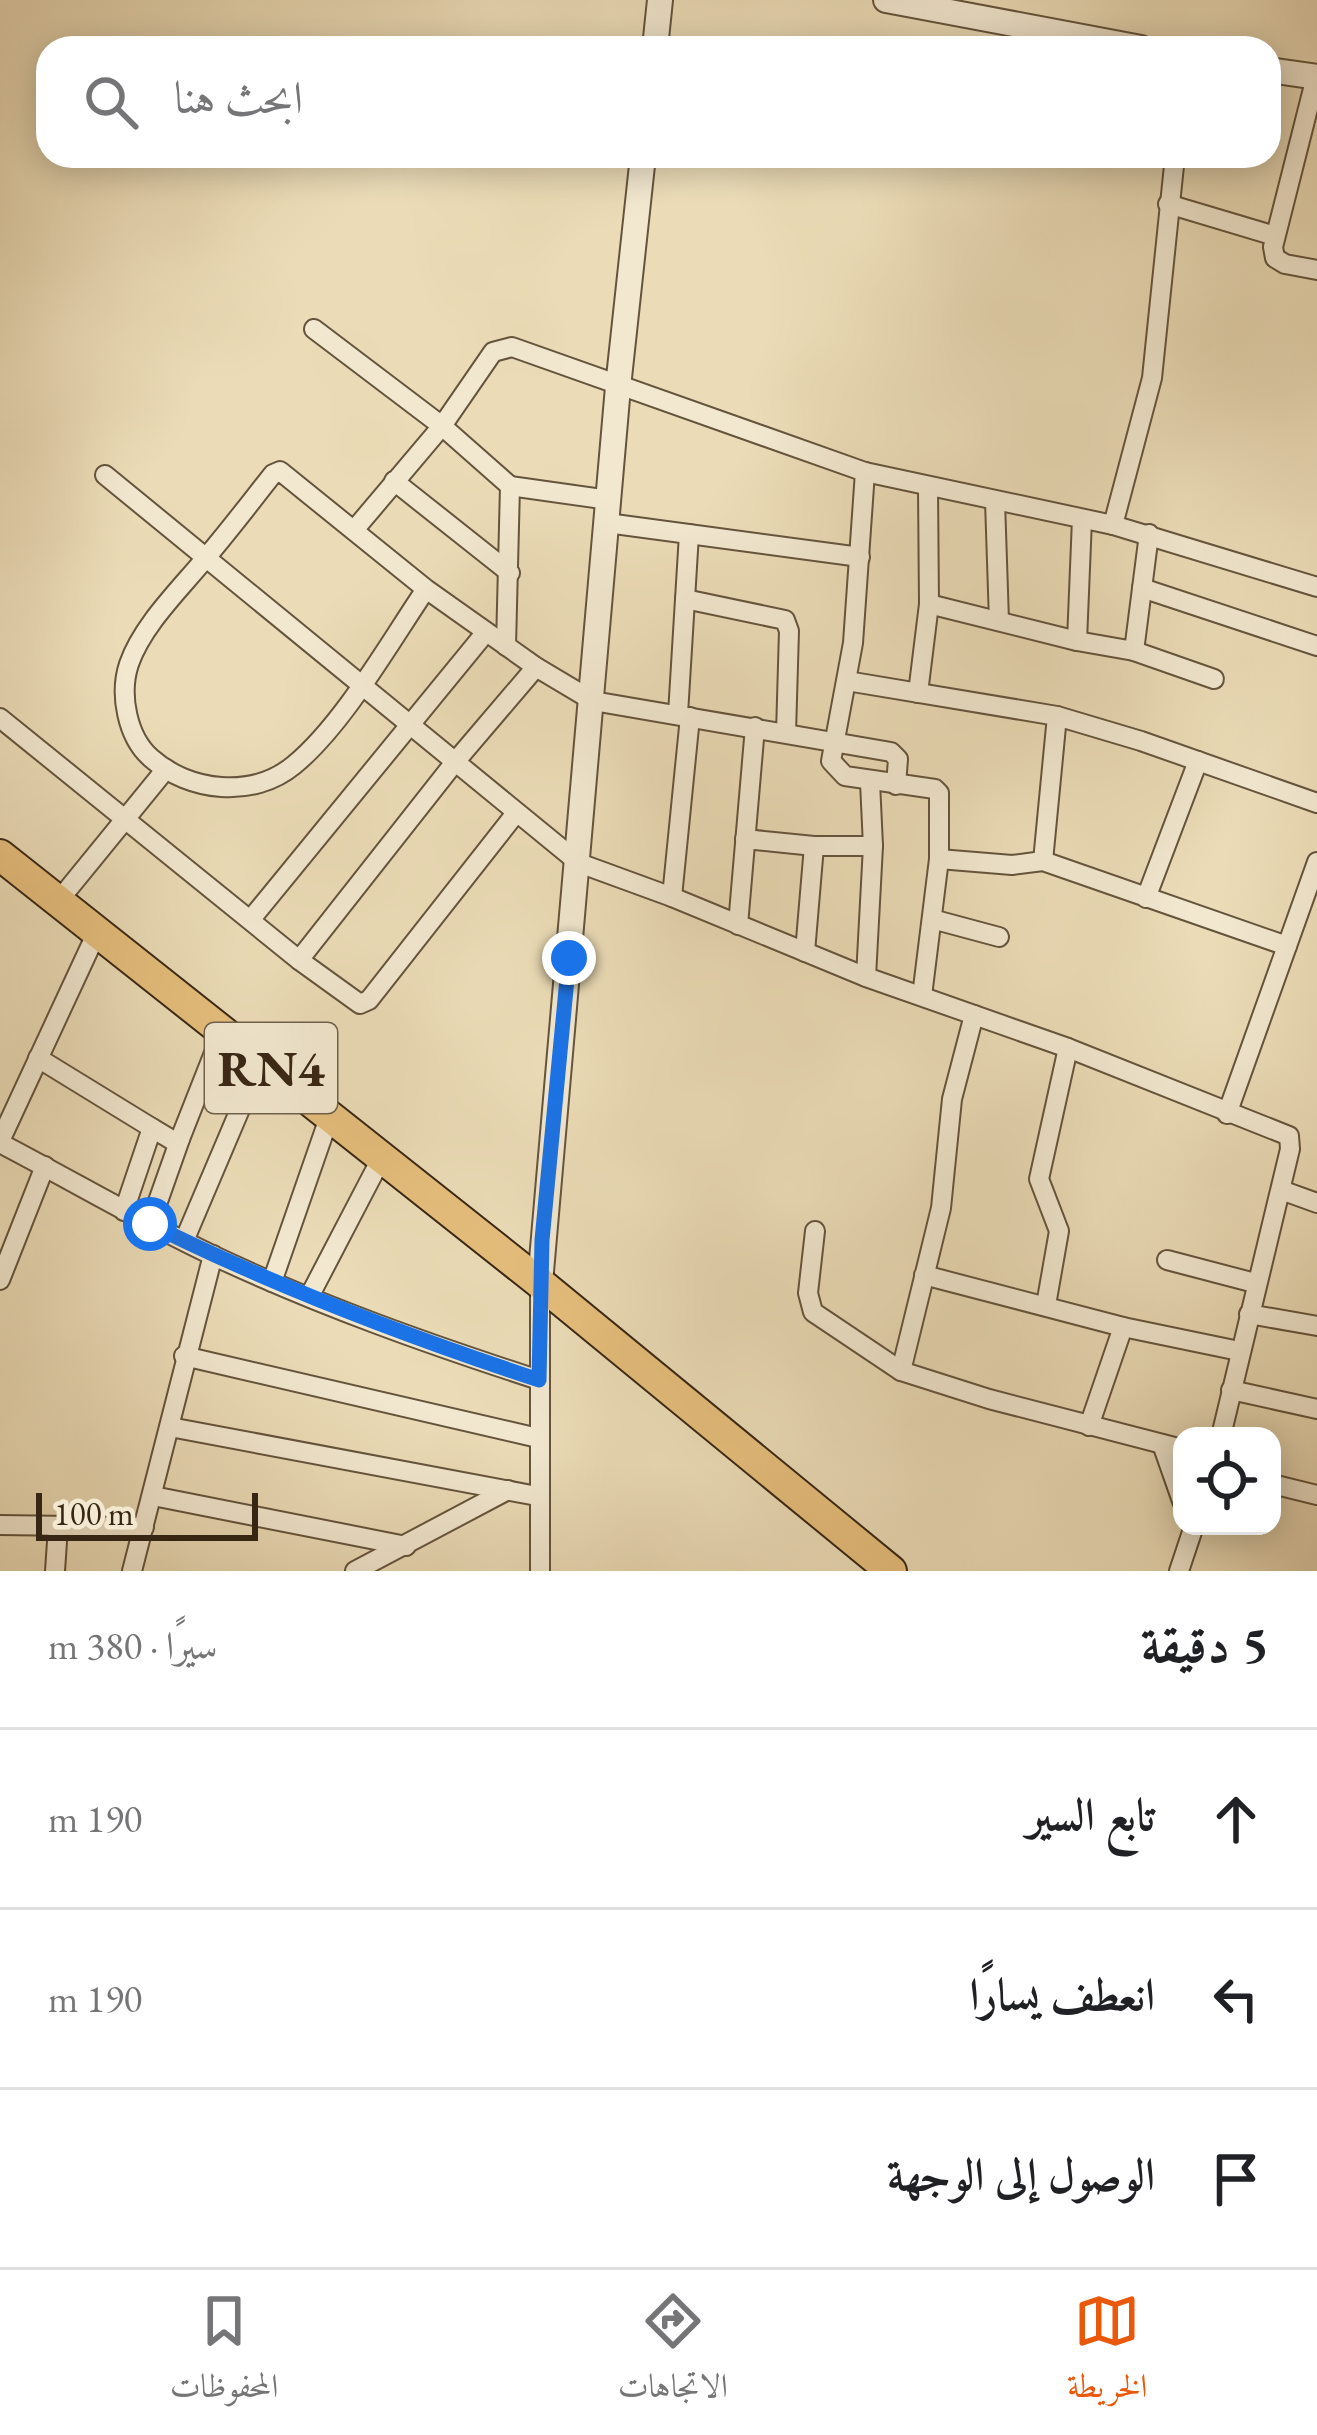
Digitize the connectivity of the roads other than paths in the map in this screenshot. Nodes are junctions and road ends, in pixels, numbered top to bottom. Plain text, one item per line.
1 (660, 0) edge
2 (886, 0) edge
3 (656, 36) edge
4 (1078, 36) edge
5 (1281, 72) edge
6 (1317, 77) edge
7 (1309, 143) edge
8 (642, 168) edge
9 (1172, 168) edge
10 (1168, 204) junction
11 (1275, 236) junction
12 (1317, 270) edge
13 (314, 329) dead end
14 (618, 387) junction
15 (442, 426) junction
16 (865, 472) junction
17 (105, 475) dead end
18 (394, 481) junction
19 (510, 486) junction
20 (928, 487) junction
21 (995, 501) junction
22 (608, 511) junction
23 (1082, 519) junction
24 (1113, 524) junction
25 (355, 530) junction
26 (689, 534) junction
27 (1149, 534) junction
28 (860, 556) junction
29 (206, 558) junction
30 (510, 573) junction
31 (1317, 587) edge
32 (426, 589) junction
33 (1142, 589) junction
34 (685, 599) junction
35 (929, 604) junction
36 (998, 621) junction
37 (486, 632) junction
38 (1077, 640) junction
39 (506, 646) junction
40 (1317, 646) edge
41 (1135, 651) junction
42 (536, 668) junction
43 (1214, 679) dead end
44 (847, 682) junction
45 (360, 685) junction
46 (918, 693) junction
47 (592, 700) junction
48 (684, 716) junction
49 (1058, 716) junction
50 (0, 718) edge
51 (410, 724) junction
52 (755, 727) junction
53 (786, 733) junction
54 (832, 741) junction
55 (1198, 761) junction
56 (455, 762) junction
57 (166, 770) junction
58 (870, 782) junction
59 (896, 785) junction
60 (1317, 802) edge
61 (516, 813) junction
62 (126, 820) junction
63 (745, 838) junction
64 (873, 846) junction
65 (814, 847) junction
66 (0, 855) edge
67 (939, 859) junction
68 (1043, 861) junction
69 (1317, 862) edge
70 (579, 863) junction
71 (673, 897) junction
72 (1146, 898) junction
73 (60, 899) junction
74 (932, 919) junction
75 (250, 920) junction
76 (738, 925) junction
77 (98, 930) junction
78 (999, 937) dead end
79 (1287, 946) junction
80 (805, 952) junction
81 (299, 960) junction
82 (866, 977) junction
83 (922, 996) junction
84 (974, 1015) junction
85 (223, 1030) junction
86 (1068, 1048) junction
87 (38, 1058) junction
88 (261, 1060) junction
89 (1227, 1114) junction
90 (330, 1115) junction
91 (152, 1128) junction
92 (180, 1138) junction
93 (0, 1142) edge
94 (382, 1156) junction
95 (45, 1166) junction
96 (1281, 1190) junction
97 (1317, 1203) edge
98 (124, 1211) junction
99 (150, 1224) junction
100 (815, 1231) dead end
101 (184, 1241) junction
102 (213, 1255) junction
103 (1167, 1260) dead end
104 (924, 1275) junction
105 (0, 1280) edge
106 (272, 1282) junction
107 (540, 1283) junction
108 (1255, 1283) junction
109 (309, 1297) junction
110 (1046, 1305) junction
111 (1249, 1314) junction
112 (1317, 1326) edge
113 (1123, 1327) junction
114 (1239, 1351) junction
115 (184, 1356) junction
116 (901, 1371) junction
117 (539, 1380) junction
118 (1232, 1390) junction
119 (1317, 1409) edge
120 (1089, 1426) junction
121 (170, 1427) junction
122 (1223, 1427) edge
123 (538, 1438) junction
124 (1172, 1447) edge
125 (1281, 1486) edge
126 (508, 1490) junction
127 (1317, 1495) edge
128 (153, 1496) junction
129 (537, 1496) junction
130 (0, 1526) edge
131 (58, 1527) junction
132 (144, 1527) junction
133 (1190, 1535) edge
134 (406, 1546) junction
135 (539, 1567) edge
136 (55, 1571) edge
137 (132, 1571) edge
138 (355, 1571) edge
139 (520, 1571) edge
140 (891, 1571) edge
141 (1179, 1571) edge

1 - 3 street
2 - 4 street
5 - 6 street
6 - 7 street
7 - 11 street
8 - 14 street
9 - 10 street
10 - 11 street
10 - 24 street
11 - 12 street
13 - 15 street
14 - 15 street
14 - 16 street
14 - 22 street
15 - 18 street
15 - 19 street
16 - 20 street
16 - 28 street
17 - 29 street
18 - 25 street
18 - 30 street
19 - 22 street
19 - 30 street
20 - 21 street
20 - 35 street
21 - 23 street
21 - 36 street
22 - 26 street
22 - 47 street
23 - 24 street
23 - 38 street
24 - 27 street
25 - 29 street
25 - 32 street
26 - 28 street
26 - 34 street
27 - 31 street
27 - 33 street
28 - 44 street
29 - 45 street
29 - 57 street
30 - 39 street
32 - 37 street
32 - 45 street
33 - 40 street
33 - 41 street
34 - 48 street
34 - 53 street
35 - 36 street
35 - 46 street
36 - 38 street
37 - 39 street
37 - 51 street
38 - 41 street
39 - 42 street
41 - 43 street
42 - 47 street
42 - 56 street
44 - 46 street
44 - 54 street
45 - 51 street
45 - 57 street
46 - 49 street
47 - 48 street
47 - 70 street
48 - 52 street
48 - 71 street
49 - 55 street
49 - 68 street
50 - 62 street
51 - 56 street
51 - 75 street
52 - 53 street
52 - 63 street
53 - 54 street
54 - 58 street
54 - 59 street
55 - 60 street
55 - 72 street
56 - 61 street
56 - 81 street
57 - 62 street
58 - 59 street
58 - 64 street
59 - 67 street
61 - 70 street
61 - 81 street
62 - 73 street
62 - 75 street
63 - 65 street
63 - 76 street
64 - 65 street
64 - 82 street
65 - 80 street
66 - 73 main road, RN4
67 - 68 street
67 - 74 street
68 - 72 street
69 - 79 street
70 - 71 street
70 - 107 street
71 - 76 street
72 - 79 street
73 - 77 main road, RN4
74 - 78 street
74 - 83 street
75 - 81 street
76 - 80 street
77 - 85 main road, RN4
77 - 87 street
79 - 89 street
80 - 82 street
82 - 83 street
83 - 84 street
84 - 86 street
84 - 104 street
85 - 88 main road, RN4
85 - 92 street
86 - 89 street
86 - 110 street
87 - 91 street
87 - 93 street
88 - 90 main road, RN4
88 - 101 street
89 - 96 street
90 - 94 main road, RN4
90 - 106 street
91 - 92 street
91 - 98 street
92 - 99 street
93 - 95 street
94 - 107 main road, RN4
94 - 109 street
95 - 98 street
95 - 105 street
96 - 97 street
96 - 108 street
98 - 99 street
99 - 101 street
100 - 116 street
101 - 102 street
102 - 106 street
102 - 115 street
103 - 108 street
104 - 110 street
104 - 116 street
106 - 109 street
107 - 117 street
107 - 140 main road, RN4
108 - 111 street
109 - 117 street
110 - 113 street
111 - 112 street
111 - 114 street
113 - 114 street
113 - 120 street
114 - 118 street
115 - 121 street
115 - 123 street
116 - 120 street
117 - 123 street
118 - 119 street
118 - 122 street
120 - 124 street
121 - 126 street
121 - 128 street
123 - 129 street
125 - 127 street
126 - 129 street
126 - 134 street
128 - 132 street
128 - 134 street
129 - 135 street
130 - 131 street
131 - 132 street
131 - 136 street
132 - 137 street
133 - 141 street
134 - 138 street
135 - 139 street

